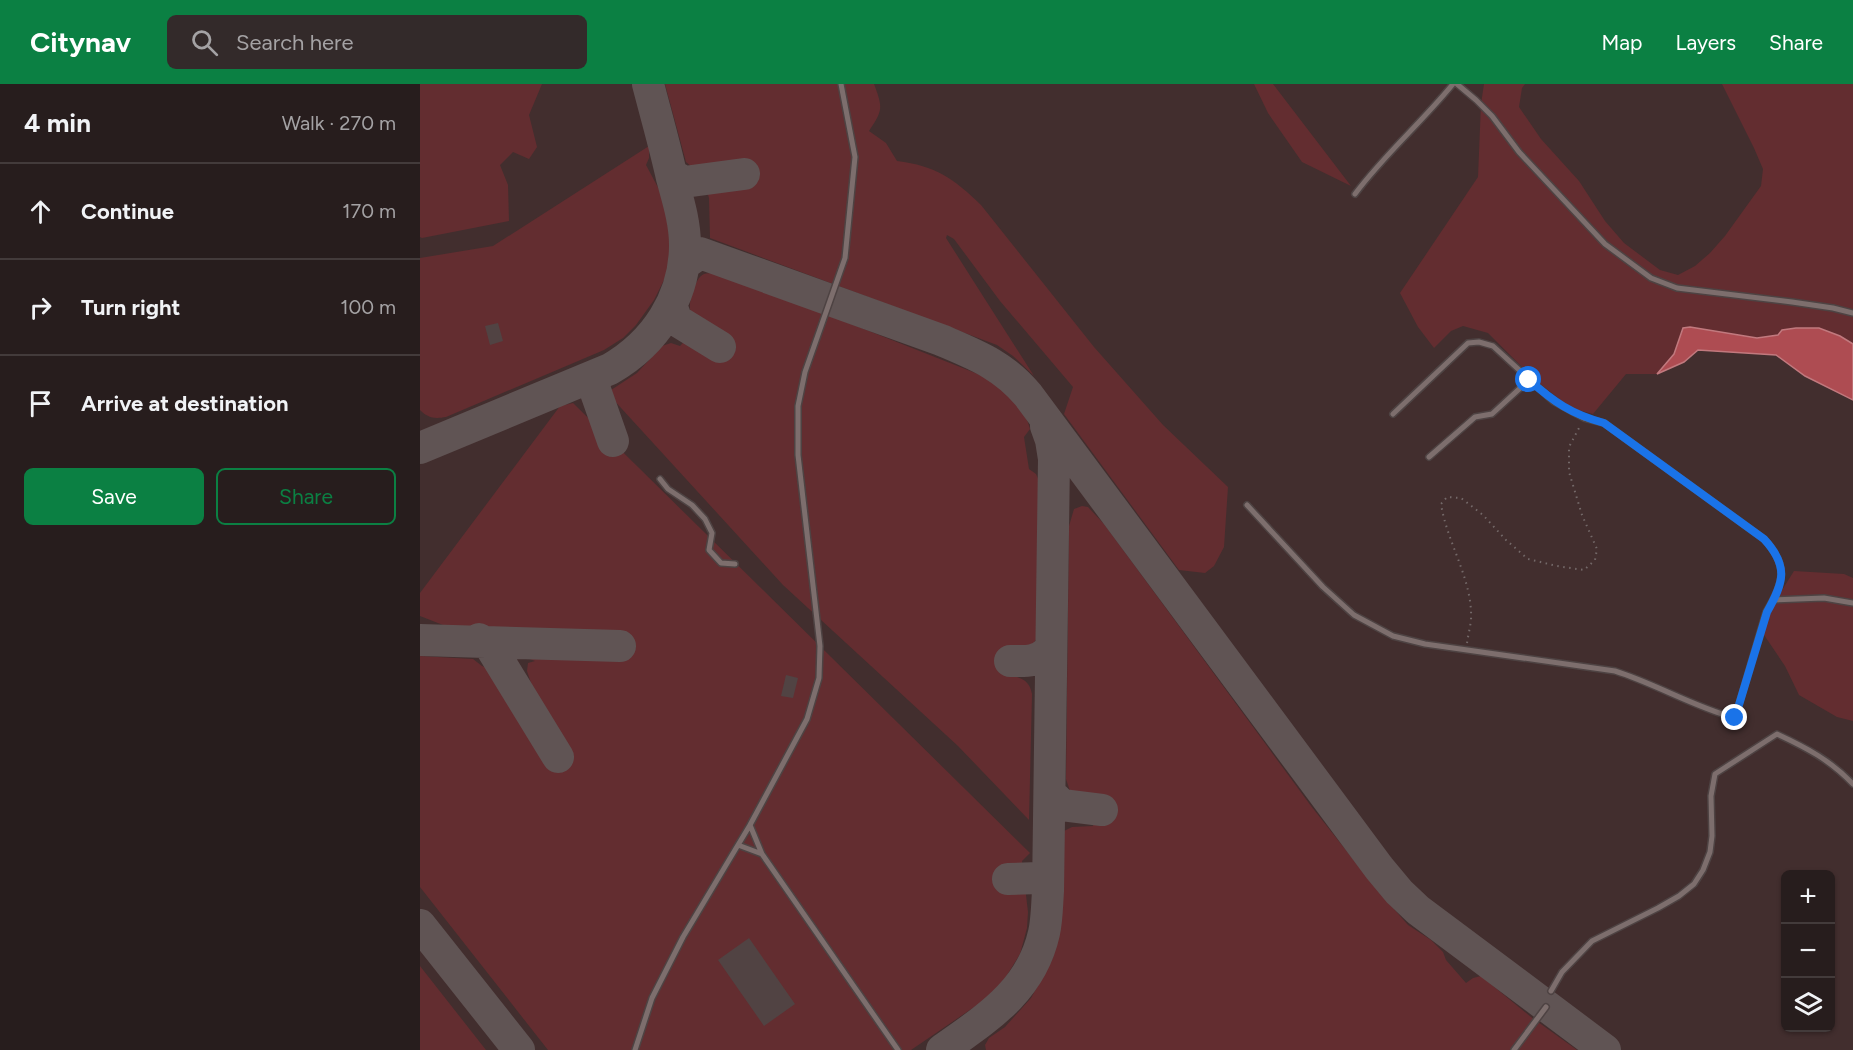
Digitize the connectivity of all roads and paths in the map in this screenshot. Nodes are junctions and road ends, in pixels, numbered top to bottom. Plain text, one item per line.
1 (841, 84) edge
2 (1455, 84) edge
3 (1355, 194) dead end
4 (1853, 313) edge
5 (1529, 380) junction
6 (1393, 414) dead end
7 (1584, 418) junction
8 (1429, 457) dead end
9 (660, 479) dead end
10 (1247, 505) dead end
11 (735, 564) dead end
12 (1774, 600) junction
13 (1853, 603) edge
14 (1465, 652) dead end
15 (1853, 784) edge
16 (750, 825) junction
17 (738, 845) junction
18 (762, 854) junction
19 (1551, 991) dead end
20 (1546, 1007) dead end
21 (635, 1050) edge
22 (898, 1050) edge
23 (1514, 1050) edge

1 - 16 lane
2 - 3 lane
2 - 4 lane
5 - 6 lane
5 - 7 lane
5 - 8 lane
7 - 12 lane
7 - 14 path
9 - 11 lane
10 - 12 lane
12 - 13 lane
15 - 19 lane
16 - 17 lane
16 - 18 lane
17 - 18 lane
17 - 21 lane
18 - 22 lane
20 - 23 lane

